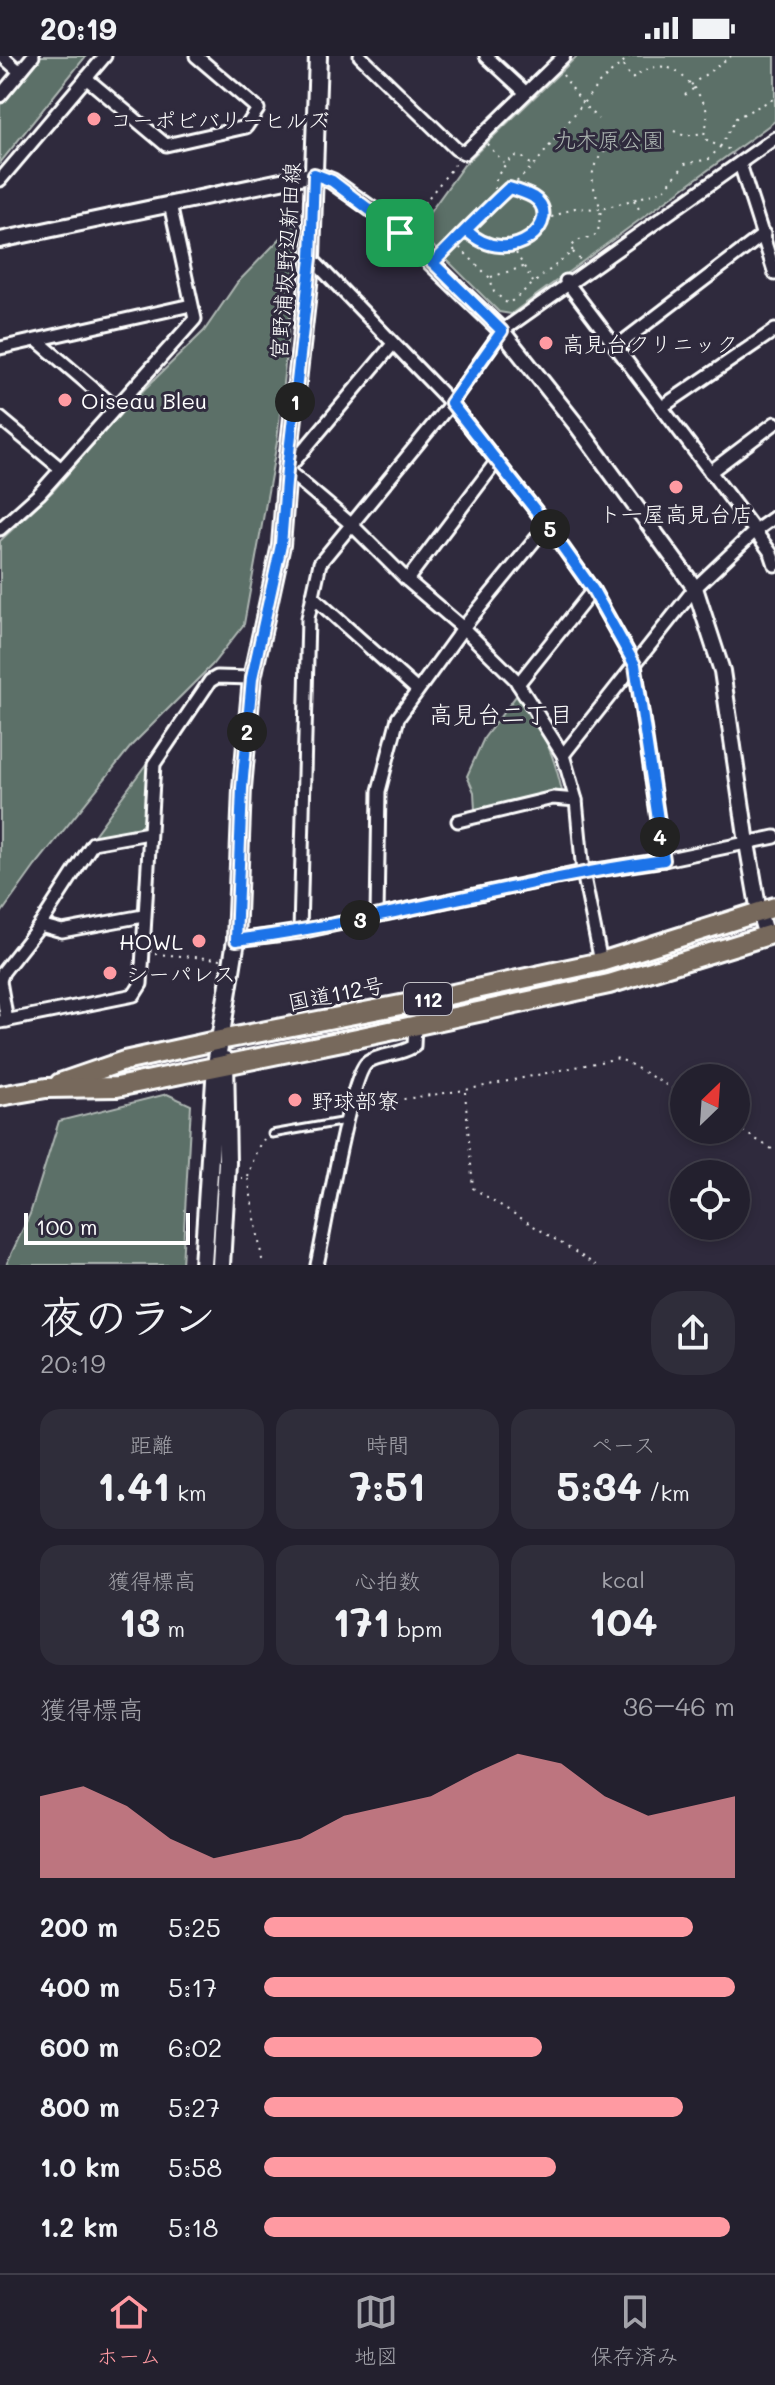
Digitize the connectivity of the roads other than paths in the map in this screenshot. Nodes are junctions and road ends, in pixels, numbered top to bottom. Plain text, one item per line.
1 (2, 56) edge
2 (33, 56) edge
3 (105, 56) edge
4 (196, 56) edge
5 (318, 56) edge
6 (360, 56) edge
7 (486, 56) edge
8 (560, 60) edge
9 (20, 72) junction
10 (86, 78) junction
11 (525, 92) junction
12 (0, 96) edge
13 (775, 138) edge
14 (740, 164) junction
15 (314, 174) junction
16 (0, 180) edge
17 (170, 204) junction
18 (764, 234) junction
19 (0, 240) edge
20 (311, 258) junction
21 (775, 274) edge
22 (567, 283) junction
23 (191, 305) junction
24 (775, 330) edge
25 (502, 331) junction
26 (38, 341) junction
27 (393, 344) junction
28 (616, 347) junction
29 (0, 348) edge
30 (451, 403) junction
31 (115, 407) junction
32 (662, 407) junction
33 (0, 418) edge
34 (775, 423) edge
35 (496, 462) junction
36 (60, 468) junction
37 (287, 470) junction
38 (710, 472) junction
39 (775, 517) edge
40 (352, 525) junction
41 (547, 525) junction
42 (0, 528) edge
43 (755, 531) junction
44 (775, 565) edge
45 (407, 580) junction
46 (695, 588) junction
47 (593, 590) junction
48 (312, 596) junction
49 (463, 628) junction
50 (635, 665) junction
51 (252, 678) junction
52 (518, 684) junction
53 (417, 690) junction
54 (563, 755) junction
55 (576, 800) junction
56 (458, 821) dead end
57 (149, 833) junction
58 (775, 837) edge
59 (747, 843) junction
60 (664, 860) junction
61 (583, 872) junction
62 (767, 910) edge
63 (143, 916) junction
64 (377, 916) junction
65 (40, 925) junction
66 (300, 932) junction
67 (770, 934) edge
68 (236, 940) junction
69 (601, 962) junction
70 (0, 981) edge
71 (4, 1022) edge
72 (415, 1026) junction
73 (220, 1040) junction
74 (221, 1064) junction
75 (46, 1088) junction
76 (0, 1096) edge
77 (347, 1121) junction
78 (272, 1134) road end
79 (203, 1265) edge
80 (221, 1265) edge
81 (317, 1265) edge

1 - 9 street
2 - 9 street
3 - 10 street
4 - 10 street
5 - 15 main road, 宮野浦坂野辺新田線
6 - 11 street
7 - 11 street
8 - 11 street
9 - 12 street
10 - 16 street
13 - 14 street
14 - 18 street
14 - 22 street
15 - 17 street
15 - 20 main road, 宮野浦坂野辺新田線
15 - 25 street
17 - 19 street
17 - 23 street
18 - 21 street
18 - 28 street
20 - 27 street
20 - 37 main road, 宮野浦坂野辺新田線
22 - 25 street
22 - 28 street
23 - 26 street
23 - 31 street
24 - 32 street
25 - 30 street
25 - 46 street
26 - 29 street
26 - 31 street
27 - 30 street
27 - 37 street
28 - 32 street
30 - 35 street
30 - 40 street
31 - 36 street
32 - 38 street
33 - 36 street
34 - 38 street
35 - 41 street
35 - 45 street
36 - 42 street
37 - 40 street
37 - 51 main road, 宮野浦坂野辺新田線
38 - 43 street
39 - 43 street
40 - 45 street
40 - 48 street
41 - 47 street
41 - 49 street
43 - 44 street
43 - 46 street
45 - 49 street
46 - 50 street
46 - 59 street
47 - 50 street
47 - 52 street
48 - 53 street
48 - 66 street
49 - 52 street
49 - 53 street
50 - 54 street
50 - 60 street
51 - 57 street
51 - 68 main road, 宮野浦坂野辺新田線
52 - 54 street
53 - 64 street
54 - 55 street
55 - 56 street
55 - 61 street
57 - 63 street
57 - 65 street
58 - 59 street
59 - 60 street
59 - 62 street
60 - 61 street
61 - 64 street
61 - 69 street
62 - 67 street
62 - 69 highway, 国道112号 / 112
63 - 65 street
63 - 71 street
64 - 66 street
65 - 70 street
66 - 68 street
67 - 72 highway, 国道112号 / 112
68 - 73 main road, 宮野浦坂野辺新田線
69 - 73 highway, 国道112号 / 112
70 - 71 street
72 - 74 highway, 国道112号 / 112
72 - 77 street
73 - 74 main road, 宮野浦坂野辺新田線
73 - 75 highway, 国道112号 / 112
74 - 75 highway, 国道112号 / 112
74 - 79 main road, 宮野浦坂野辺新田線
74 - 80 main road, 宮野浦坂野辺新田線
75 - 76 highway, 国道112号 / 112
77 - 78 lane
77 - 81 street

